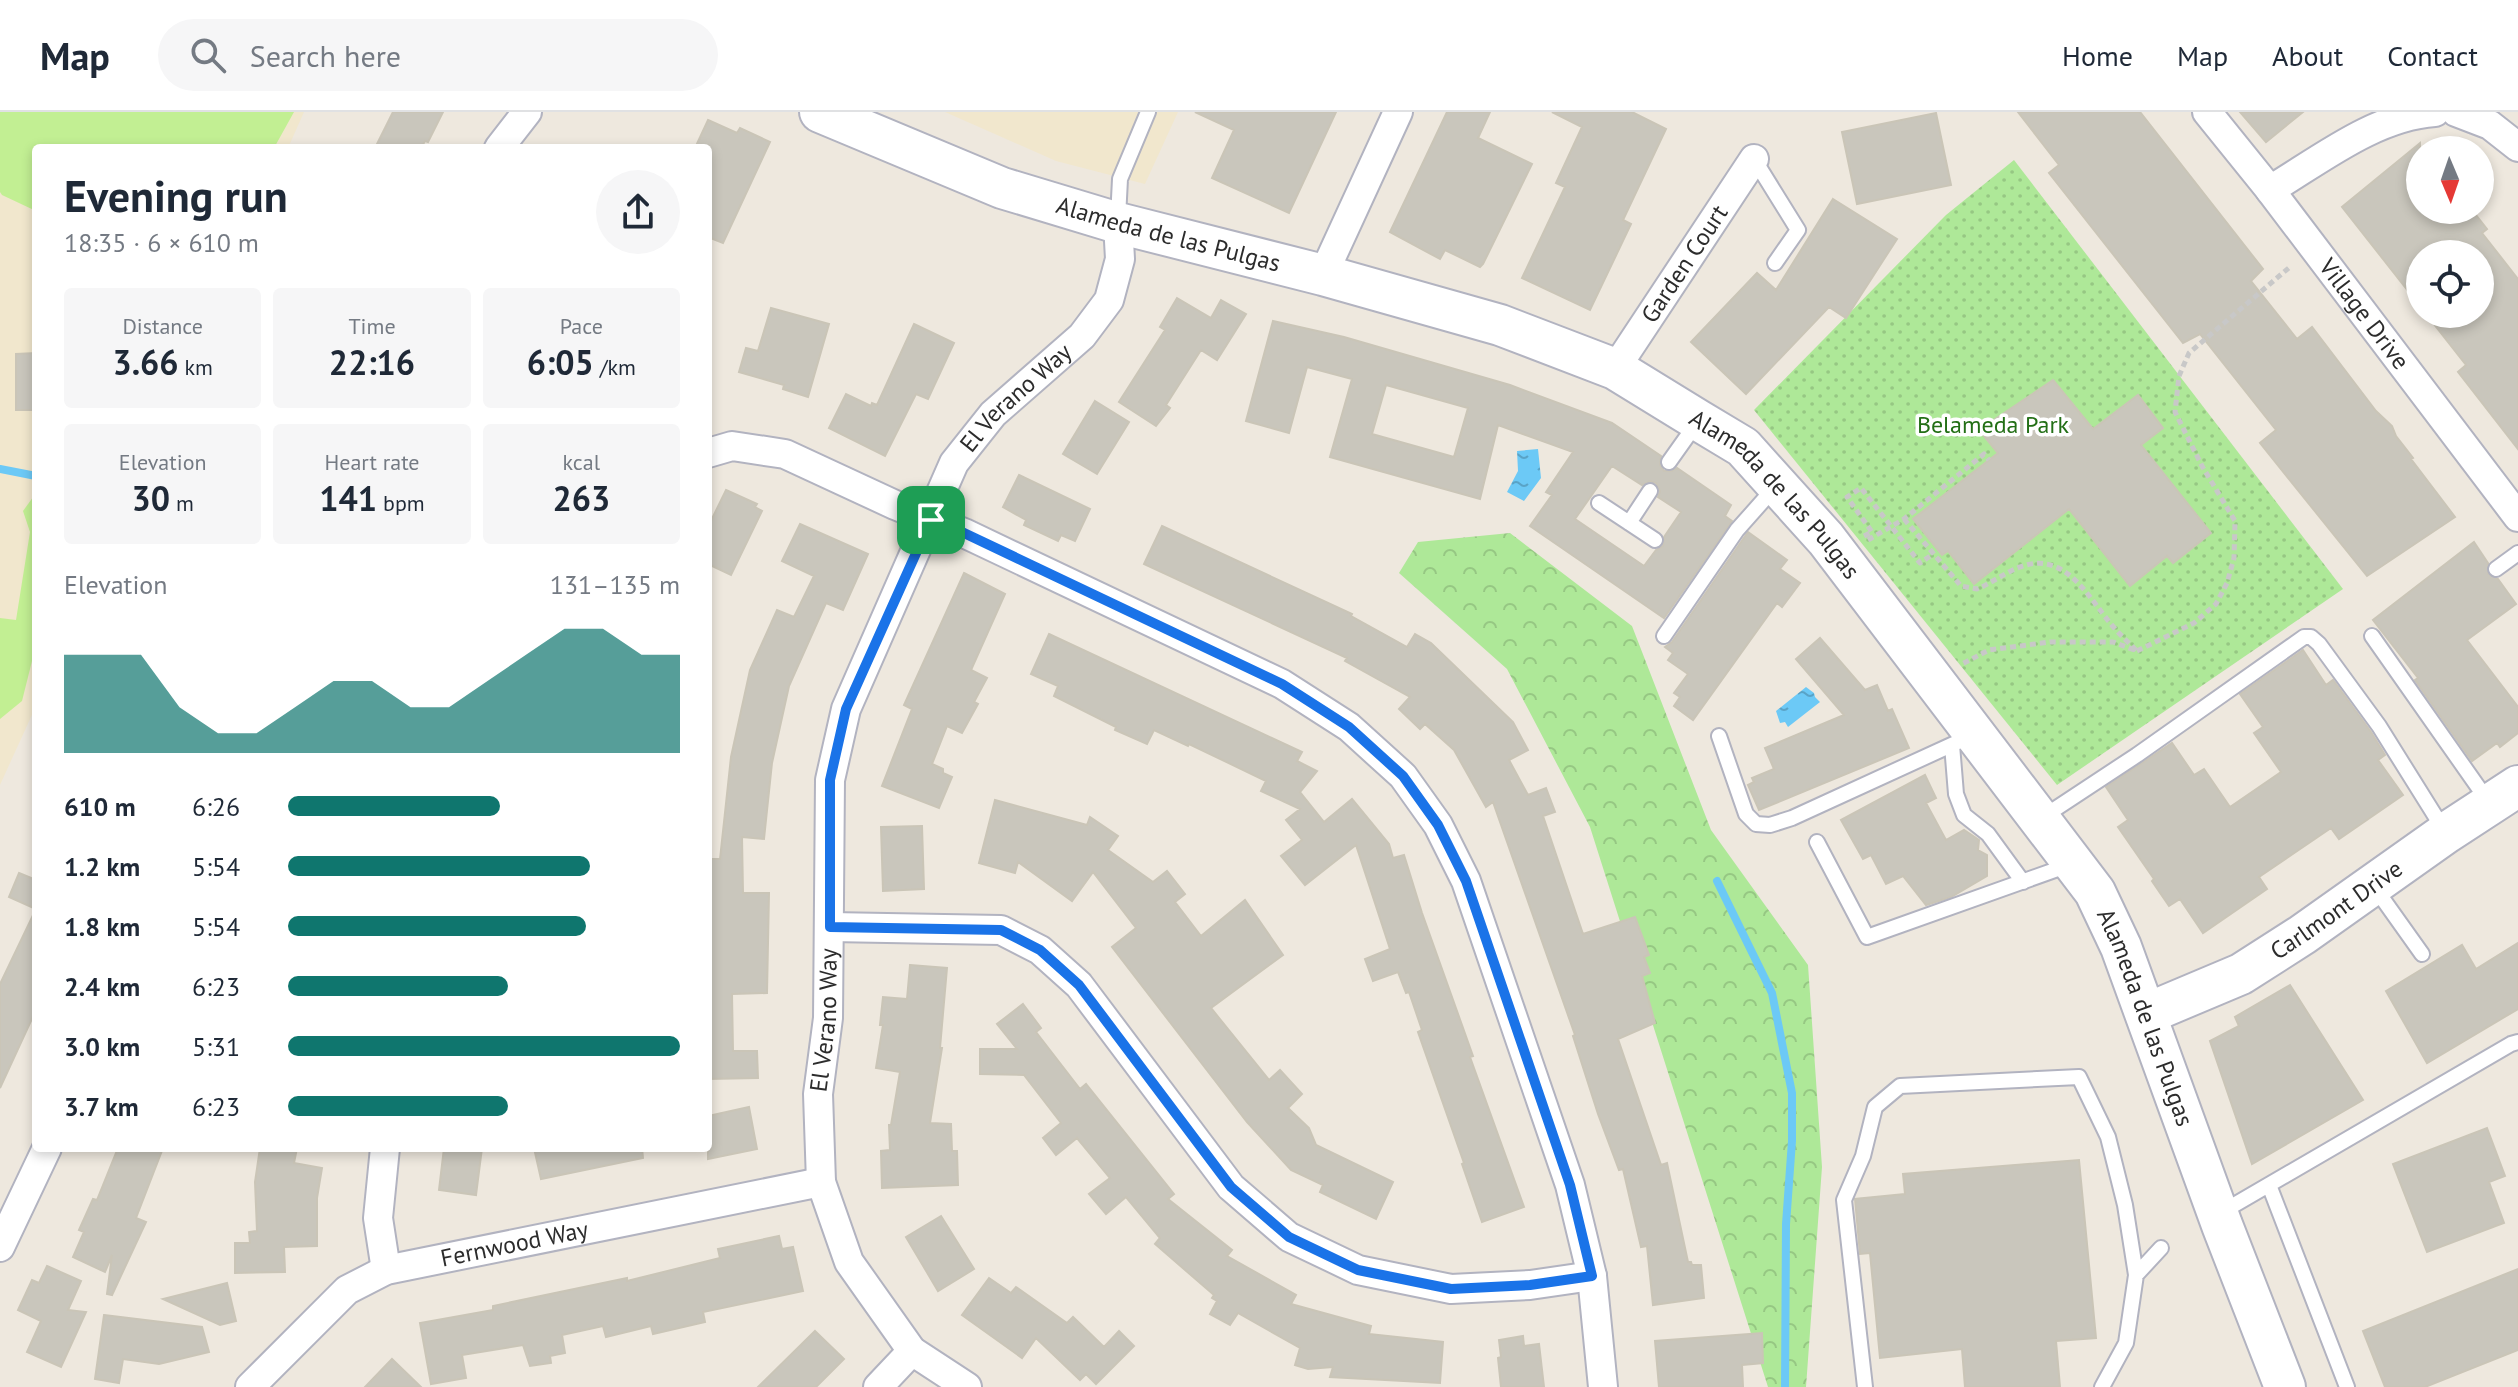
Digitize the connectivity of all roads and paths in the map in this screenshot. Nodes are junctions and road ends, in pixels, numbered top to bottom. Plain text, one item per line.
1 (527, 112) edge
2 (820, 112) edge
3 (1148, 112) edge
4 (1398, 112) edge
5 (2207, 112) edge
6 (2435, 112) edge
7 (2456, 112) edge
8 (502, 144) edge
9 (2518, 147) edge
10 (1754, 159) joint
11 (2270, 190) junction
12 (1118, 223) junction
13 (1775, 263) dead end
14 (2291, 266) dead end
15 (1323, 275) junction
16 (1615, 369) junction
17 (1698, 420) junction
18 (712, 452) edge
19 (1989, 460) dead end
20 (1669, 462) dead end
21 (1777, 485) junction
22 (1650, 491) dead end
23 (1599, 503) dead end
24 (2518, 517) edge
25 (1904, 519) junction
26 (931, 520) junction
27 (1629, 523) junction
28 (1890, 527) junction
29 (1655, 540) dead end
30 (2518, 553) edge
31 (1933, 554) junction
32 (2496, 569) dead end
33 (1664, 636) dead end
34 (2372, 636) dead end
35 (2137, 651) junction
36 (1962, 664) dead end
37 (1719, 736) dead end
38 (1963, 740) junction
39 (2504, 795) edge
40 (2040, 819) junction
41 (2446, 833) junction
42 (1817, 842) dead end
43 (2073, 864) junction
44 (2023, 882) junction
45 (2372, 885) junction
46 (830, 927) junction
47 (2422, 954) dead end
48 (2146, 1014) junction
49 (2515, 1043) edge
50 (2518, 1058) edge
51 (45, 1152) edge
52 (385, 1152) edge
53 (821, 1182) junction
54 (2269, 1185) junction
55 (2218, 1214) junction
56 (0, 1247) edge
57 (2161, 1248) dead end
58 (386, 1270) junction
59 (2136, 1275) junction
60 (1592, 1276) junction
61 (912, 1351) junction
62 (250, 1387) edge
63 (878, 1387) edge
64 (967, 1387) edge
65 (1603, 1387) edge
66 (1865, 1387) edge
67 (2102, 1387) edge
68 (2285, 1387) edge
69 (2347, 1387) edge

1 - 8 street
2 - 12 main road, Alameda de las Pulgas
3 - 12 lane
4 - 15 street
5 - 11 street, Village Drive
6 - 11 street
7 - 9 street
10 - 13 lane
10 - 16 street, Garden Court
11 - 24 street, Village Drive
12 - 15 main road, Alameda de las Pulgas
12 - 26 street, El Verano Way
14 - 35 path
15 - 16 main road, Alameda de las Pulgas
16 - 17 main road, Alameda de las Pulgas
17 - 20 lane
17 - 21 main road, Alameda de las Pulgas
18 - 26 street
19 - 25 path
21 - 33 lane
21 - 38 main road, Alameda de las Pulgas
22 - 27 lane
23 - 27 lane
25 - 28 path
25 - 31 path
26 - 46 street, El Verano Way
26 - 60 street
27 - 29 lane
28 - 28 path
28 - 31 path
30 - 32 lane
31 - 35 path
34 - 39 lane
35 - 36 path
37 - 38 lane
38 - 40 main road, Alameda de las Pulgas
38 - 44 lane
39 - 41 main road, Carlmont Drive
40 - 41 lane
40 - 43 main road, Alameda de las Pulgas
41 - 45 main road, Carlmont Drive
42 - 44 lane
43 - 44 lane
43 - 48 main road, Alameda de las Pulgas
45 - 47 lane
45 - 48 main road, Carlmont Drive
46 - 53 street, El Verano Way
46 - 60 street
48 - 55 main road, Alameda de las Pulgas
49 - 50 lane
49 - 54 lane
51 - 56 street
52 - 58 street
53 - 58 street, Fernwood Way
53 - 61 street, El Verano Way
54 - 55 lane
54 - 69 lane
55 - 68 main road, Alameda de las Pulgas
57 - 59 lane
58 - 62 street, Fernwood Way
59 - 66 lane
59 - 67 lane
60 - 65 street
61 - 63 street
61 - 64 street

